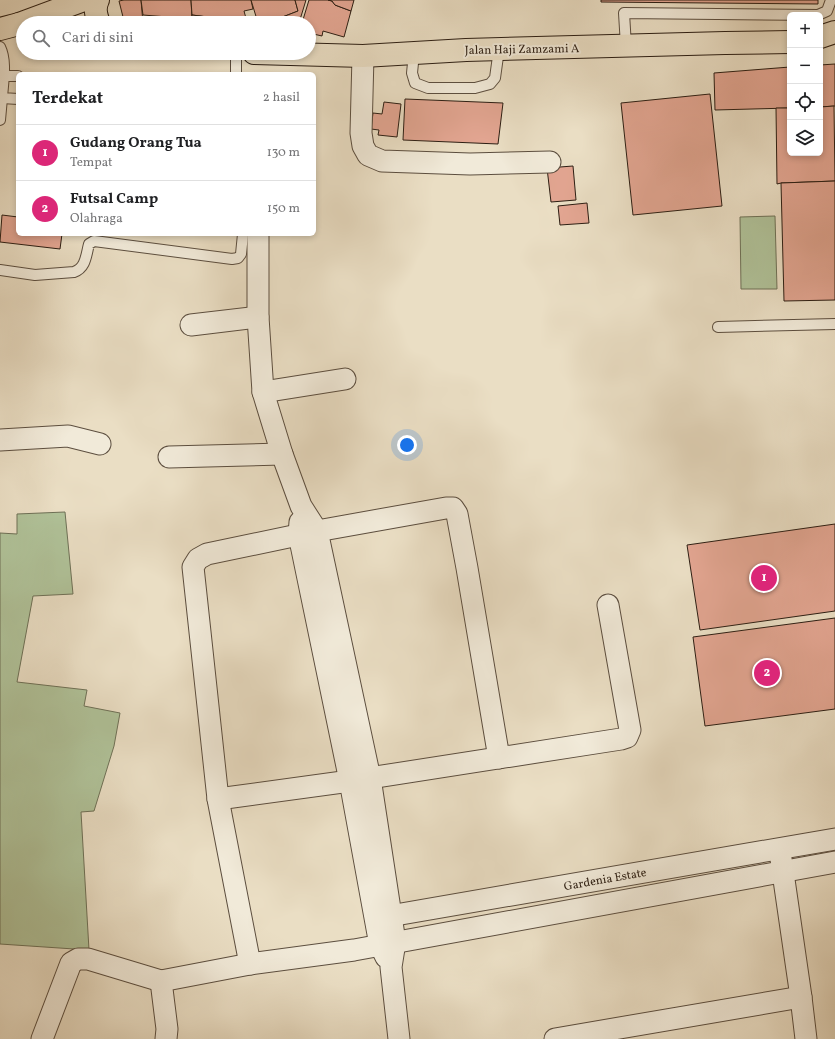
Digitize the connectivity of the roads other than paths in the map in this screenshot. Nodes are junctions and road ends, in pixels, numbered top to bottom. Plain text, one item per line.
1 (84, 0) edge
2 (98, 0) edge
3 (831, 0) edge
4 (41, 16) edge
5 (96, 16) edge
6 (835, 32) edge
7 (823, 36) edge
8 (787, 42) edge
9 (823, 45) edge
10 (626, 46) junction
11 (835, 46) edge
12 (0, 47) edge
13 (499, 49) junction
14 (414, 53) junction
15 (316, 55) edge
16 (363, 56) junction
17 (236, 60) edge
18 (236, 72) edge
19 (2, 76) edge
20 (16, 76) edge
21 (2, 98) junction
22 (16, 99) edge
23 (0, 120) edge
24 (550, 162) dead end
25 (244, 236) edge
26 (258, 236) edge
27 (0, 270) edge
28 (258, 317) junction
29 (835, 324) edge
30 (191, 325) dead end
31 (718, 327) dead end
32 (345, 379) dead end
33 (263, 392) junction
34 (0, 440) edge
35 (100, 444) dead end
36 (282, 454) junction
37 (169, 457) dead end
38 (308, 533) junction
39 (608, 605) dead end
40 (499, 758) junction
41 (370, 778) junction
42 (350, 781) junction
43 (218, 799) junction
44 (835, 839) edge
45 (780, 849) junction
46 (835, 862) edge
47 (783, 872) junction
48 (383, 917) junction
49 (387, 943) junction
50 (250, 964) junction
51 (161, 981) junction
52 (801, 998) junction
53 (42, 1039) edge
54 (166, 1039) edge
55 (399, 1039) edge
56 (554, 1039) edge
57 (806, 1039) edge

1 - 4 highway
2 - 5 highway
3 - 10 lane
6 - 7 highway
8 - 10 highway, Jalan Haji Zamzami A
9 - 11 highway
10 - 13 highway, Jalan Haji Zamzami A
12 - 19 lane
13 - 14 highway, Jalan Haji Zamzami A
13 - 14 lane
14 - 16 highway, Jalan Haji Zamzami A
15 - 16 highway, Jalan Haji Zamzami A
16 - 24 street
17 - 18 lane
19 - 20 lane
19 - 21 lane
21 - 22 lane
21 - 23 lane
25 - 27 lane
26 - 28 street
28 - 30 street
28 - 33 street
29 - 31 lane
32 - 33 street
33 - 36 street
34 - 35 street
36 - 37 street
36 - 38 street
38 - 40 street
38 - 41 street
38 - 42 street
38 - 43 street
39 - 40 street
40 - 41 street
41 - 42 street
41 - 48 street
42 - 43 street
42 - 48 street
43 - 50 street
44 - 45 street, Gardenia Estate
45 - 47 street
45 - 48 street, Gardenia Estate
46 - 47 street, Gardenia Estate
47 - 49 street, Gardenia Estate
47 - 52 street
48 - 49 street
49 - 50 street, Gardenia Estate
49 - 55 street
50 - 51 street, Gardenia Estate
51 - 53 street
51 - 54 street
52 - 56 street
52 - 57 street

